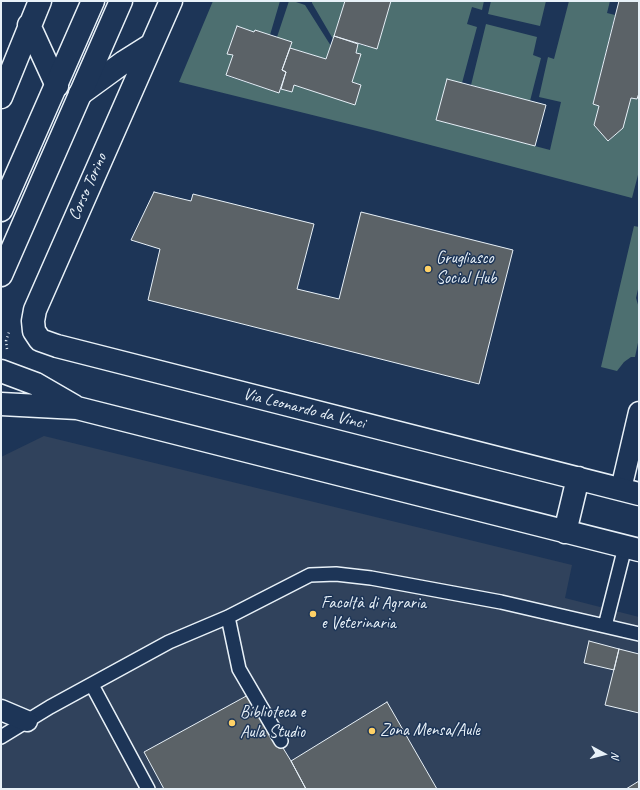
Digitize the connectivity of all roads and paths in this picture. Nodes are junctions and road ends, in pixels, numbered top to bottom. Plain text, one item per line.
1 (40, 1) edge
2 (93, 1) edge
3 (121, 1) edge
4 (170, 1) edge
5 (29, 25) junction
6 (151, 45) junction
7 (56, 86) junction
8 (80, 94) junction
9 (1, 97) edge
10 (1, 210) edge
11 (1, 275) edge
12 (34, 332) joint
13 (1, 371) edge
14 (1, 404) edge
15 (76, 408) junction
16 (639, 412) edge
17 (578, 478) junction
18 (630, 492) edge
19 (565, 532) junction
20 (632, 548) edge
21 (228, 617) junction
22 (605, 626) junction
23 (639, 634) edge
24 (92, 686) junction
25 (1, 710) edge
26 (27, 722) junction
27 (1, 737) edge
28 (281, 741) dead end
29 (148, 789) edge

1 - 5 street
2 - 7 street
3 - 8 street
4 - 6 street, Corso Torino
5 - 7 street
5 - 9 street
6 - 8 street
6 - 12 street, Corso Torino
7 - 10 street
8 - 11 street
12 - 17 street, Via Leonardo da Vinci
13 - 15 street
14 - 15 street
15 - 19 street
16 - 18 street
17 - 18 street, Via Leonardo da Vinci
17 - 19 street
19 - 20 street
20 - 22 lane
21 - 22 lane
21 - 24 lane
21 - 28 lane
22 - 23 lane
24 - 26 lane
24 - 29 lane
25 - 26 street
26 - 27 lane

